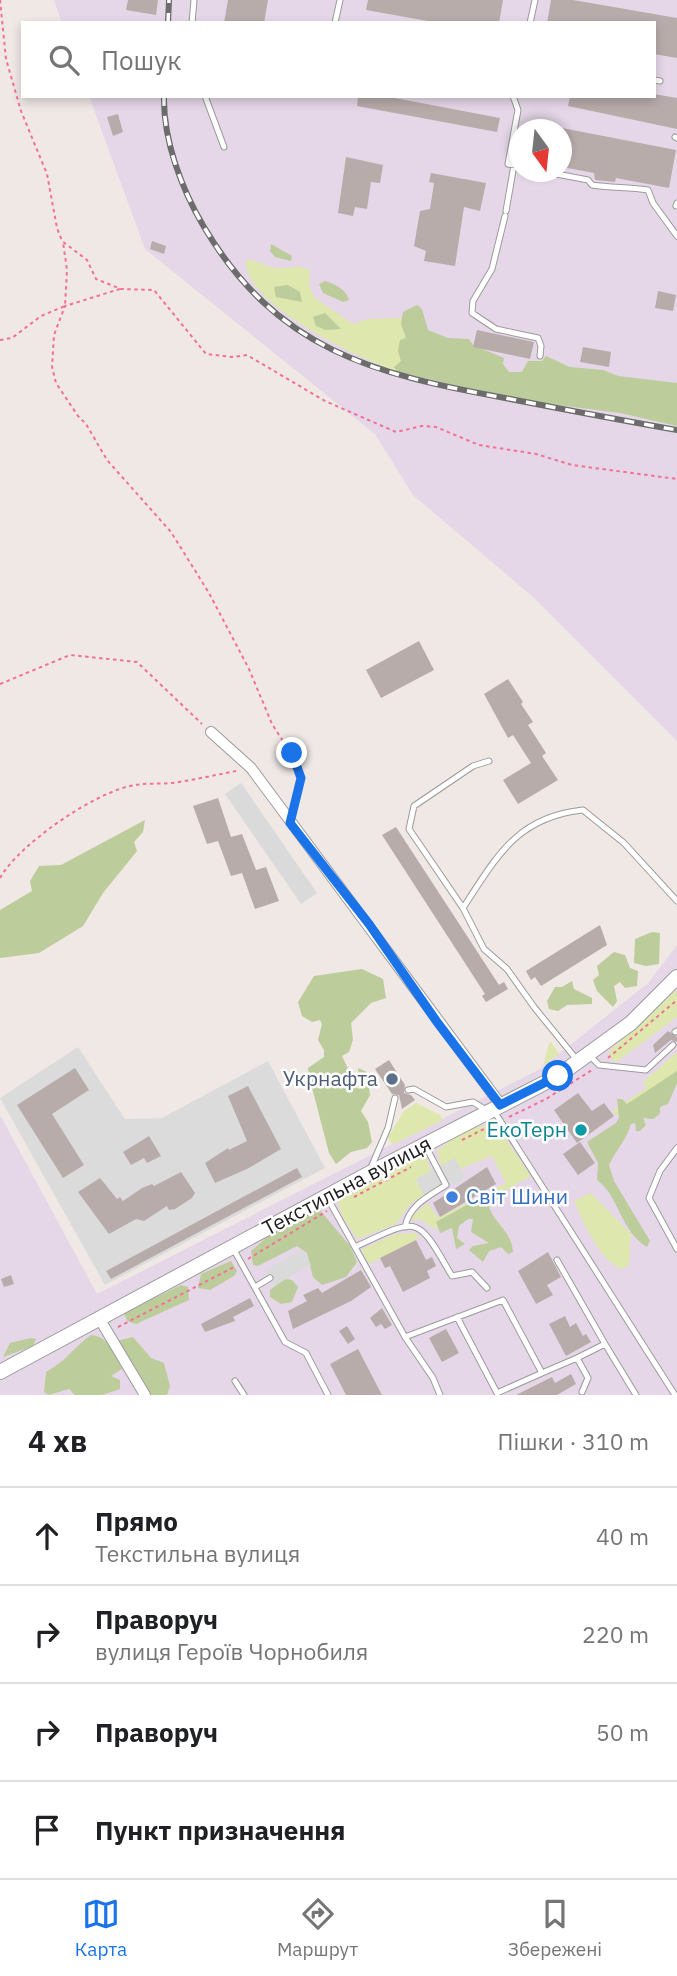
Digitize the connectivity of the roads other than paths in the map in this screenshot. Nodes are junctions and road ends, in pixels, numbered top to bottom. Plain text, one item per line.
1 (194, 0) edge
2 (340, 0) edge
3 (535, 0) edge
4 (192, 21) edge
5 (335, 21) edge
6 (530, 21) edge
7 (206, 98) edge
8 (514, 98) edge
9 (516, 119) edge
10 (224, 147) dead end
11 (572, 178) edge
12 (513, 182) edge
13 (677, 236) edge
14 (540, 356) dead end
15 (211, 732) road end
16 (489, 761) dead end
17 (677, 901) edge
18 (463, 908) junction
19 (677, 977) edge
20 (673, 1045) dead end
21 (584, 1059) junction
22 (408, 1090) dead end
23 (395, 1098) dead end
24 (496, 1112) junction
25 (677, 1148) edge
26 (428, 1150) junction
27 (368, 1174) junction
28 (330, 1202) junction
29 (405, 1227) junction
30 (232, 1247) junction
31 (355, 1247) junction
32 (677, 1249) edge
33 (557, 1261) dead end
34 (270, 1278) dead end
35 (255, 1287) junction
36 (487, 1288) dead end
37 (457, 1317) junction
38 (99, 1318) junction
39 (405, 1337) junction
40 (605, 1344) junction
41 (577, 1358) junction
42 (0, 1372) edge
43 (542, 1373) junction
44 (235, 1381) dead end
45 (582, 1392) dead end
46 (496, 1394) edge
47 (145, 1395) edge
48 (244, 1395) edge
49 (328, 1395) edge
50 (440, 1395) edge
51 (636, 1395) edge
52 (675, 1395) edge

1 - 4 lane
2 - 5 lane
3 - 6 lane
7 - 10 lane
8 - 9 lane
11 - 13 lane
12 - 14 lane
15 - 24 street
16 - 18 lane
17 - 18 lane
18 - 21 lane
19 - 21 street, Текстильна вулиця
20 - 21 lane
21 - 24 street, Текстильна вулиця
22 - 24 lane
23 - 27 lane
24 - 26 street, Текстильна вулиця
24 - 52 lane
25 - 32 lane
26 - 27 street, Текстильна вулиця
26 - 29 lane
27 - 28 street, Текстильна вулиця
28 - 30 street, Текстильна вулиця
28 - 31 lane
29 - 31 lane
29 - 36 lane
30 - 35 lane
30 - 38 street, Текстильна вулиця
31 - 39 lane
33 - 40 lane
34 - 35 lane
35 - 49 lane
37 - 39 lane
37 - 43 lane
37 - 46 lane
38 - 42 street, Текстильна вулиця
38 - 47 street
39 - 50 lane
40 - 41 lane
40 - 51 lane
41 - 43 lane
41 - 45 lane
43 - 46 lane
44 - 48 lane

